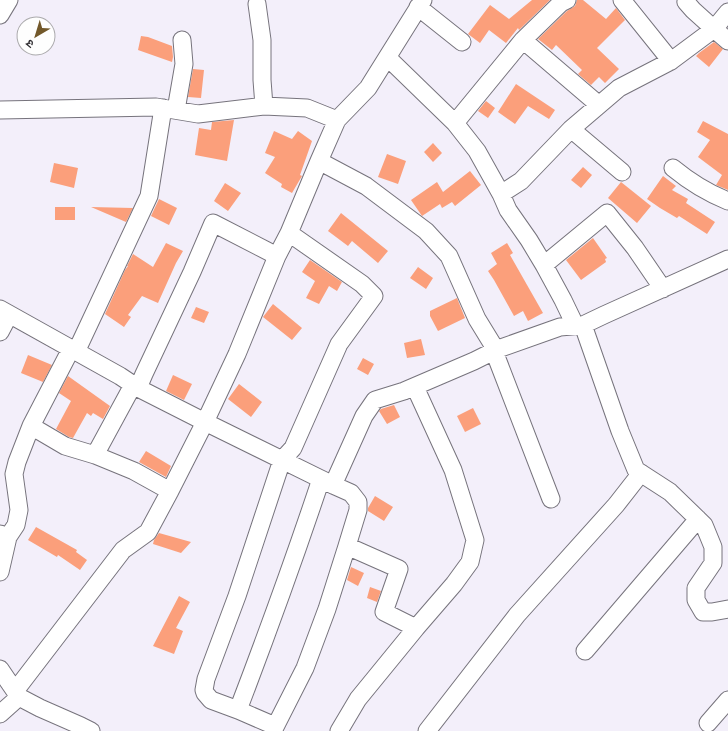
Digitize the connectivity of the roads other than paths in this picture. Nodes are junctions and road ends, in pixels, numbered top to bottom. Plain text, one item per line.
1 (9, 0) edge
2 (567, 0) edge
3 (622, 0) edge
4 (687, 0) edge
5 (421, 3) edge
6 (258, 4) dead end
7 (728, 12) edge
8 (0, 15) edge
9 (714, 29) junction
10 (182, 40) dead end
11 (523, 40) junction
12 (728, 41) edge
13 (462, 42) dead end
14 (388, 58) junction
15 (671, 60) junction
16 (599, 105) junction
17 (264, 106) junction
18 (170, 109) junction
19 (0, 110) edge
20 (337, 120) junction
21 (455, 123) junction
22 (571, 129) junction
23 (319, 161) junction
24 (673, 168) dead end
25 (622, 172) dead end
26 (501, 194) junction
27 (728, 201) edge
28 (289, 233) junction
29 (277, 256) junction
30 (728, 259) edge
31 (544, 265) junction
32 (663, 289) junction
33 (5, 312) edge
34 (579, 325) junction
35 (0, 332) edge
36 (74, 350) junction
37 (495, 351) junction
38 (136, 386) junction
39 (415, 387) junction
40 (205, 422) junction
41 (31, 426) junction
42 (95, 455) junction
43 (282, 460) junction
44 (642, 473) junction
45 (327, 482) junction
46 (170, 491) junction
47 (551, 498) dead end
48 (698, 519) junction
49 (4, 535) edge
50 (347, 546) junction
51 (0, 572) edge
52 (728, 609) edge
53 (416, 628) junction
54 (585, 650) dead end
55 (0, 669) edge
56 (17, 694) junction
57 (728, 700) edge
58 (238, 710) junction
59 (0, 714) edge
60 (708, 723) dead end
61 (274, 728) edge
62 (84, 729) edge
63 (339, 731) edge
64 (427, 731) edge

1 - 8 street
2 - 11 street
3 - 15 street
4 - 9 street
5 - 13 street
5 - 14 street
6 - 17 street
7 - 9 street
9 - 12 street
9 - 15 street
10 - 18 street
11 - 16 street
11 - 21 street
14 - 20 street
14 - 21 street
15 - 16 street
16 - 22 street
17 - 18 street
17 - 20 street
18 - 19 street
18 - 36 street
20 - 23 street
21 - 26 street
22 - 25 street
22 - 26 street
23 - 28 street
23 - 37 street
24 - 27 street
26 - 31 street
28 - 29 street
28 - 43 street
29 - 38 street
29 - 40 street
30 - 32 street
31 - 32 street
31 - 34 street
32 - 34 street
33 - 35 street
33 - 36 street
34 - 37 street
34 - 44 street
36 - 38 street
36 - 41 street
37 - 39 street
37 - 47 street
38 - 40 street
38 - 42 street
39 - 45 street
39 - 53 street
40 - 43 street
40 - 46 street
41 - 42 street
41 - 49 street
42 - 46 street
43 - 45 street
43 - 58 street
44 - 48 street
44 - 64 street
45 - 50 street
45 - 58 street
46 - 56 street
48 - 52 street
48 - 54 street
49 - 51 street
50 - 53 street
50 - 61 street
53 - 63 street
55 - 56 street
56 - 59 street
56 - 62 street
57 - 60 street
58 - 61 street

